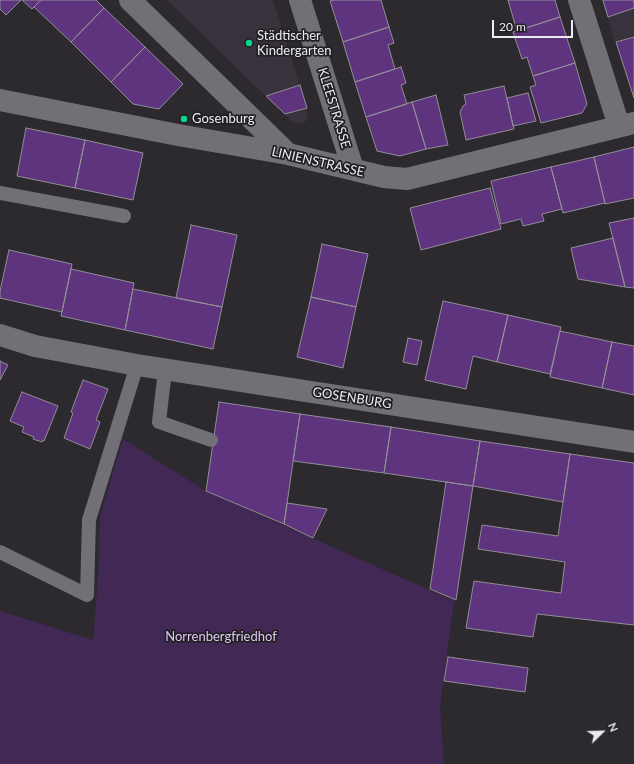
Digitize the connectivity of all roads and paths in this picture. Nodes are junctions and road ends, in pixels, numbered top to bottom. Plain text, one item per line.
1 (130, 0) edge
2 (300, 0) edge
3 (579, 0) edge
4 (0, 100) edge
5 (626, 125) edge
6 (288, 154) junction
7 (353, 169) junction
8 (0, 193) edge
9 (124, 216) dead end
10 (0, 335) edge
11 (137, 365) junction
12 (164, 370) junction
13 (212, 440) dead end
14 (634, 442) edge
15 (0, 552) edge

1 - 6 street
2 - 7 street, KLEESTRASSE
3 - 5 street
4 - 6 street, LINIENSTRASSE
5 - 7 street, LINIENSTRASSE
6 - 7 street, LINIENSTRASSE
8 - 9 lane
10 - 11 street, GOSENBURG
11 - 12 street, GOSENBURG
11 - 15 lane
12 - 13 lane
12 - 14 street, GOSENBURG

